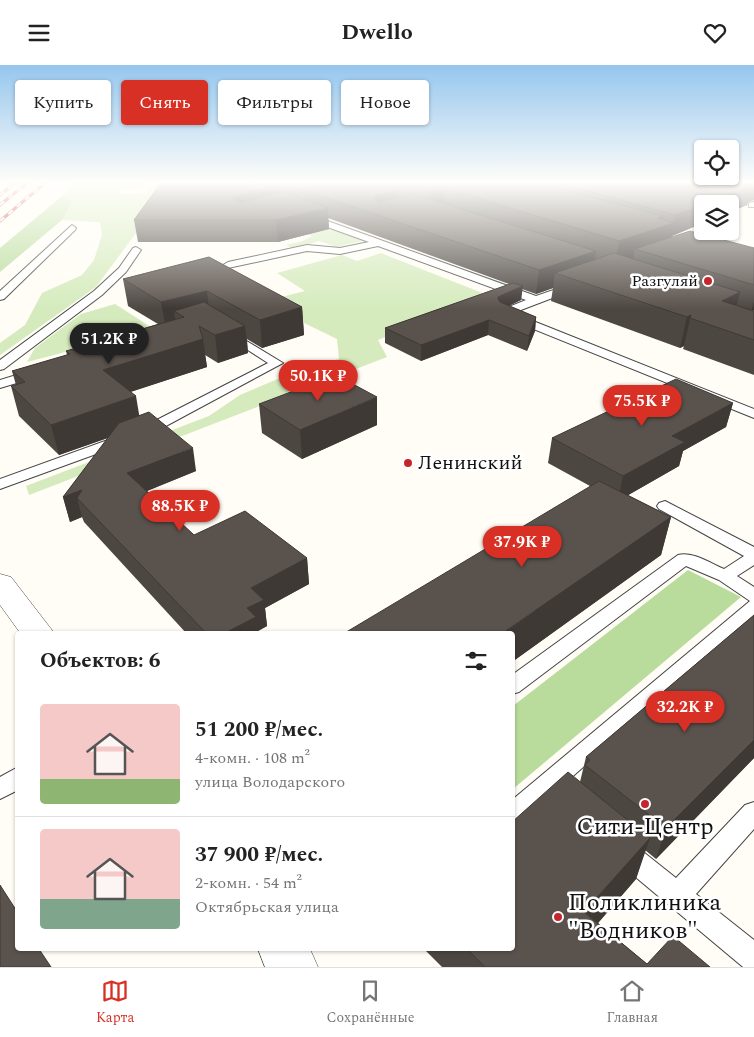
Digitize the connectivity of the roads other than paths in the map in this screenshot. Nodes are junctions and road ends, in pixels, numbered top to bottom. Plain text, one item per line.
1 (335, 225) edge
2 (72, 228) dead end
3 (378, 243) junction
4 (136, 250) edge
5 (228, 265) edge
6 (578, 285) edge
7 (0, 297) edge
8 (536, 300) junction
9 (217, 327) edge
10 (0, 366) edge
11 (47, 370) edge
12 (0, 384) edge
13 (754, 414) edge
14 (0, 484) edge
15 (665, 507) dead end
16 (754, 555) edge
17 (725, 576) junction
18 (0, 584) edge
19 (754, 596) edge
20 (754, 607) edge
21 (37, 631) edge
22 (515, 684) edge
23 (15, 779) edge
24 (0, 789) edge
25 (754, 812) edge
26 (515, 813) edge
27 (608, 838) edge
28 (677, 895) junction
29 (282, 951) edge
30 (754, 958) edge
31 (294, 967) edge

1 - 3 lane
2 - 7 lane
3 - 5 lane
3 - 8 lane
4 - 10 lane
6 - 8 lane
8 - 13 lane
9 - 14 lane
11 - 12 lane
15 - 16 lane
16 - 17 lane
17 - 19 lane
17 - 22 lane
18 - 21 street
20 - 26 lane
23 - 24 lane
25 - 28 lane
27 - 28 lane
28 - 30 lane
29 - 31 street

